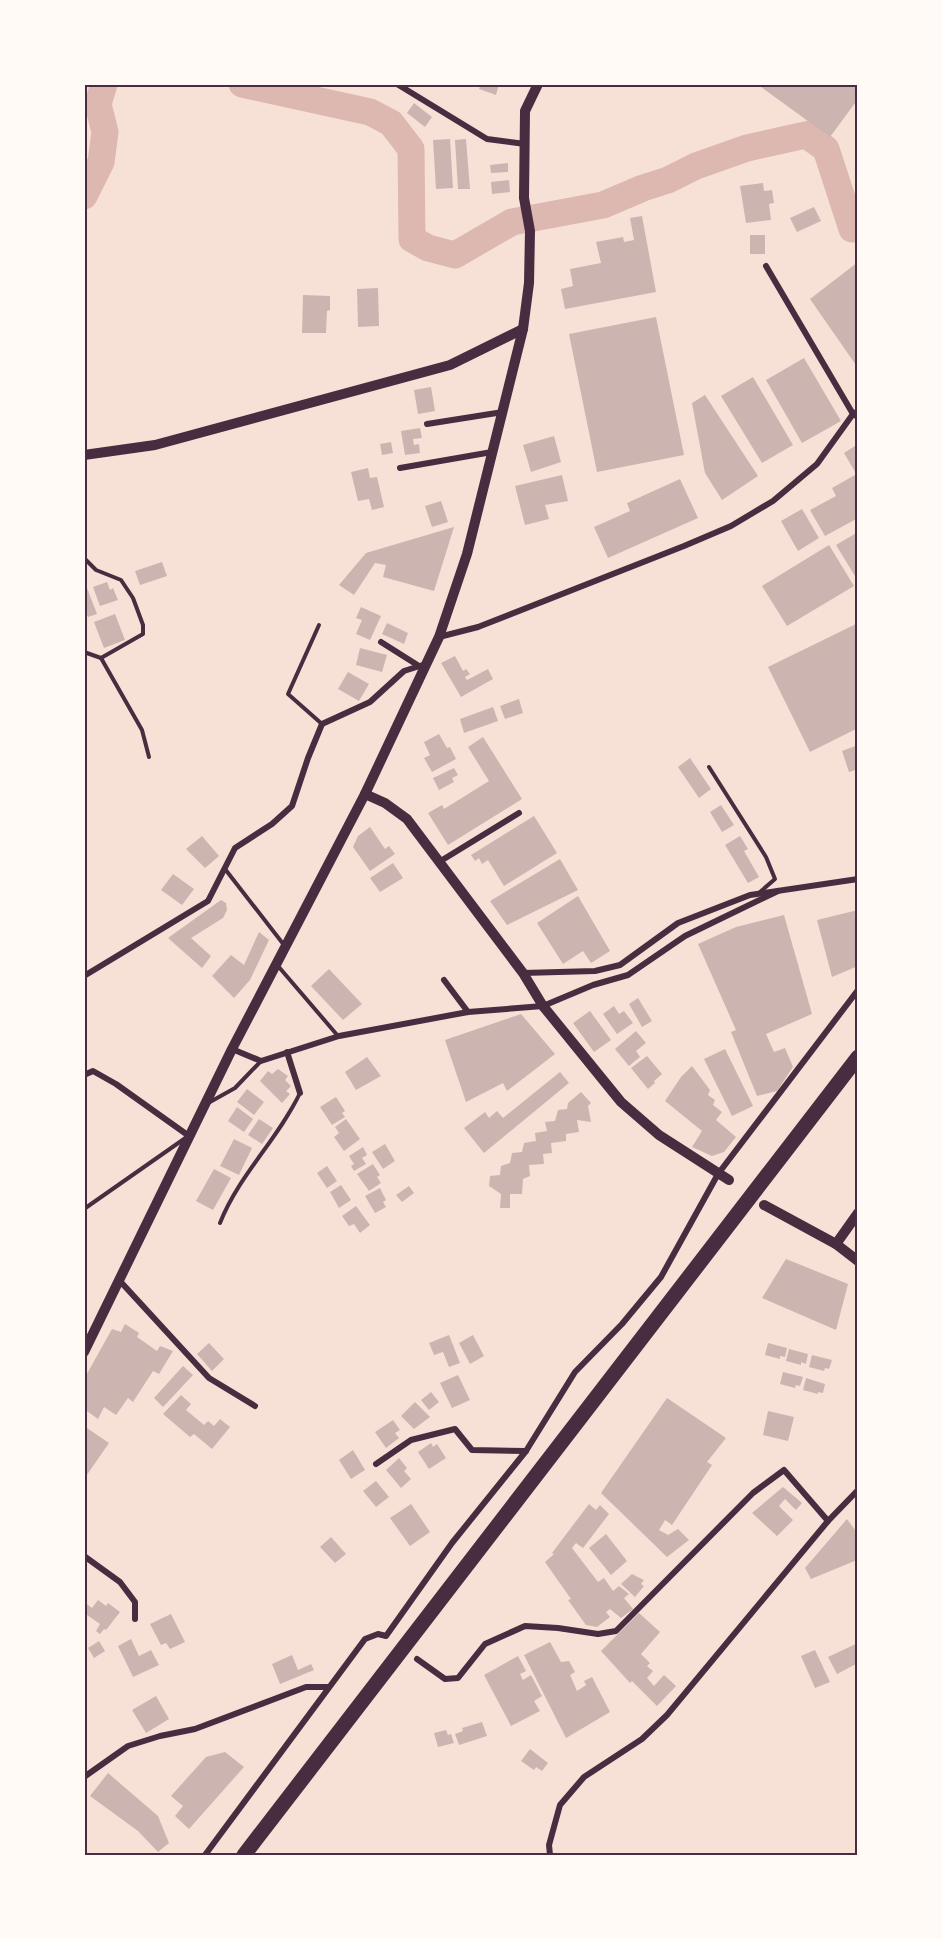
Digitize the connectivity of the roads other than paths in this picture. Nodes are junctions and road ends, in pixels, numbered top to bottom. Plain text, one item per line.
1 (397, 84) edge
2 (538, 84) edge
3 (525, 144) junction
4 (766, 266) dead end
5 (523, 329) junction
6 (502, 412) junction
7 (856, 414) edge
8 (427, 424) dead end
9 (492, 452) junction
10 (84, 455) edge
11 (400, 468) dead end
12 (84, 558) edge
13 (318, 625) dead end
14 (439, 637) junction
15 (381, 642) dead end
16 (84, 652) edge
17 (101, 658) junction
18 (423, 665) junction
19 (322, 724) junction
20 (149, 758) dead end
21 (710, 767) dead end
22 (365, 794) junction
23 (519, 813) dead end
24 (439, 862) junction
25 (225, 869) junction
26 (858, 879) edge
27 (778, 891) junction
28 (757, 894) junction
29 (286, 948) junction
30 (277, 965) junction
31 (522, 973) junction
32 (84, 976) edge
33 (444, 981) dead end
34 (858, 990) edge
35 (543, 1006) junction
36 (468, 1012) junction
37 (339, 1036) junction
38 (232, 1048) junction
39 (287, 1052) junction
40 (858, 1057) edge
41 (261, 1061) junction
42 (84, 1075) edge
43 (300, 1093) joint
44 (204, 1105) junction
45 (189, 1136) junction
46 (718, 1174) junction
47 (729, 1180) dead end
48 (764, 1205) dead end
49 (84, 1209) edge
50 (858, 1213) edge
51 (220, 1223) dead end
52 (836, 1244) junction
53 (858, 1261) edge
54 (119, 1280) junction
55 (84, 1352) edge
56 (255, 1406) dead end
57 (526, 1451) junction
58 (376, 1464) dead end
59 (858, 1490) edge
60 (828, 1521) junction
61 (84, 1556) edge
62 (135, 1619) dead end
63 (417, 1659) dead end
64 (328, 1687) junction
65 (84, 1778) edge
66 (205, 1855) edge
67 (244, 1855) edge
68 (549, 1855) edge

1 - 3 street
2 - 3 street
3 - 5 street
4 - 7 street
5 - 6 street
5 - 10 street
6 - 8 street
6 - 9 street
7 - 14 street
9 - 11 street
9 - 14 street
12 - 17 lane
13 - 19 lane
14 - 18 street
15 - 18 street
16 - 17 lane
17 - 20 lane
18 - 19 street
18 - 22 street
19 - 25 street
21 - 28 lane
22 - 24 street
22 - 29 street
23 - 24 street
24 - 31 street
25 - 29 lane
25 - 32 street
26 - 27 street
27 - 28 street
27 - 35 street
28 - 31 street
29 - 30 street
30 - 37 lane
30 - 38 street
31 - 35 street
33 - 36 street
34 - 46 street
35 - 36 street
35 - 46 street
36 - 37 street
37 - 39 street
38 - 41 street
38 - 44 street
39 - 41 street
39 - 43 street
40 - 67 highway
41 - 44 lane
42 - 45 street
43 - 51 lane
44 - 45 street
45 - 49 lane
45 - 54 street
46 - 47 street
46 - 57 street
48 - 52 street
50 - 52 street
52 - 53 street
54 - 55 street
54 - 56 street
57 - 58 street
57 - 64 street
59 - 60 street
60 - 63 street
60 - 68 street
61 - 62 street
64 - 65 street
64 - 66 street

